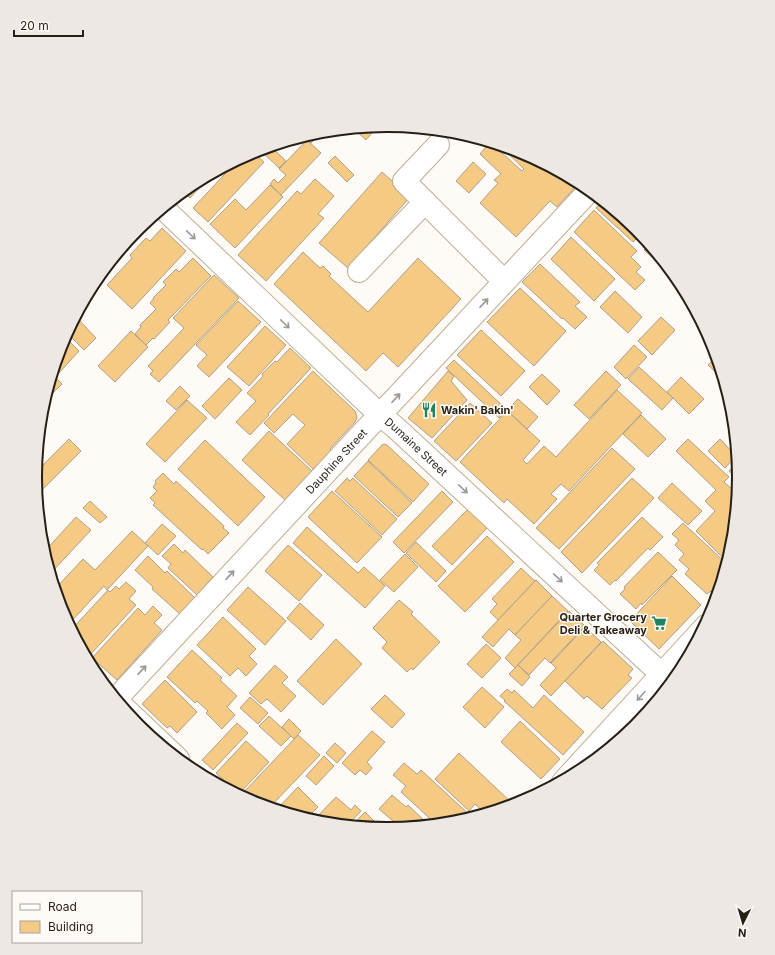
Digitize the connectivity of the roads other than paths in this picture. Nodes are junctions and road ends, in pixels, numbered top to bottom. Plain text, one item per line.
1 (438, 145) dead end
2 (586, 195) edge
3 (425, 202) junction
4 (167, 212) edge
5 (359, 271) dead end
6 (504, 281) junction
7 (380, 414) junction
8 (679, 663) edge
9 (667, 679) edge
10 (119, 695) edge
11 (583, 762) edge

1 - 3 street
2 - 6 street, Dauphine Street
3 - 5 street
3 - 6 street
4 -> 7 street, Dumaine Street
7 -> 6 street, Dauphine Street
7 -> 9 street, Dumaine Street
10 -> 7 street, Dauphine Street
8 - 9 street
9 -> 11 street

